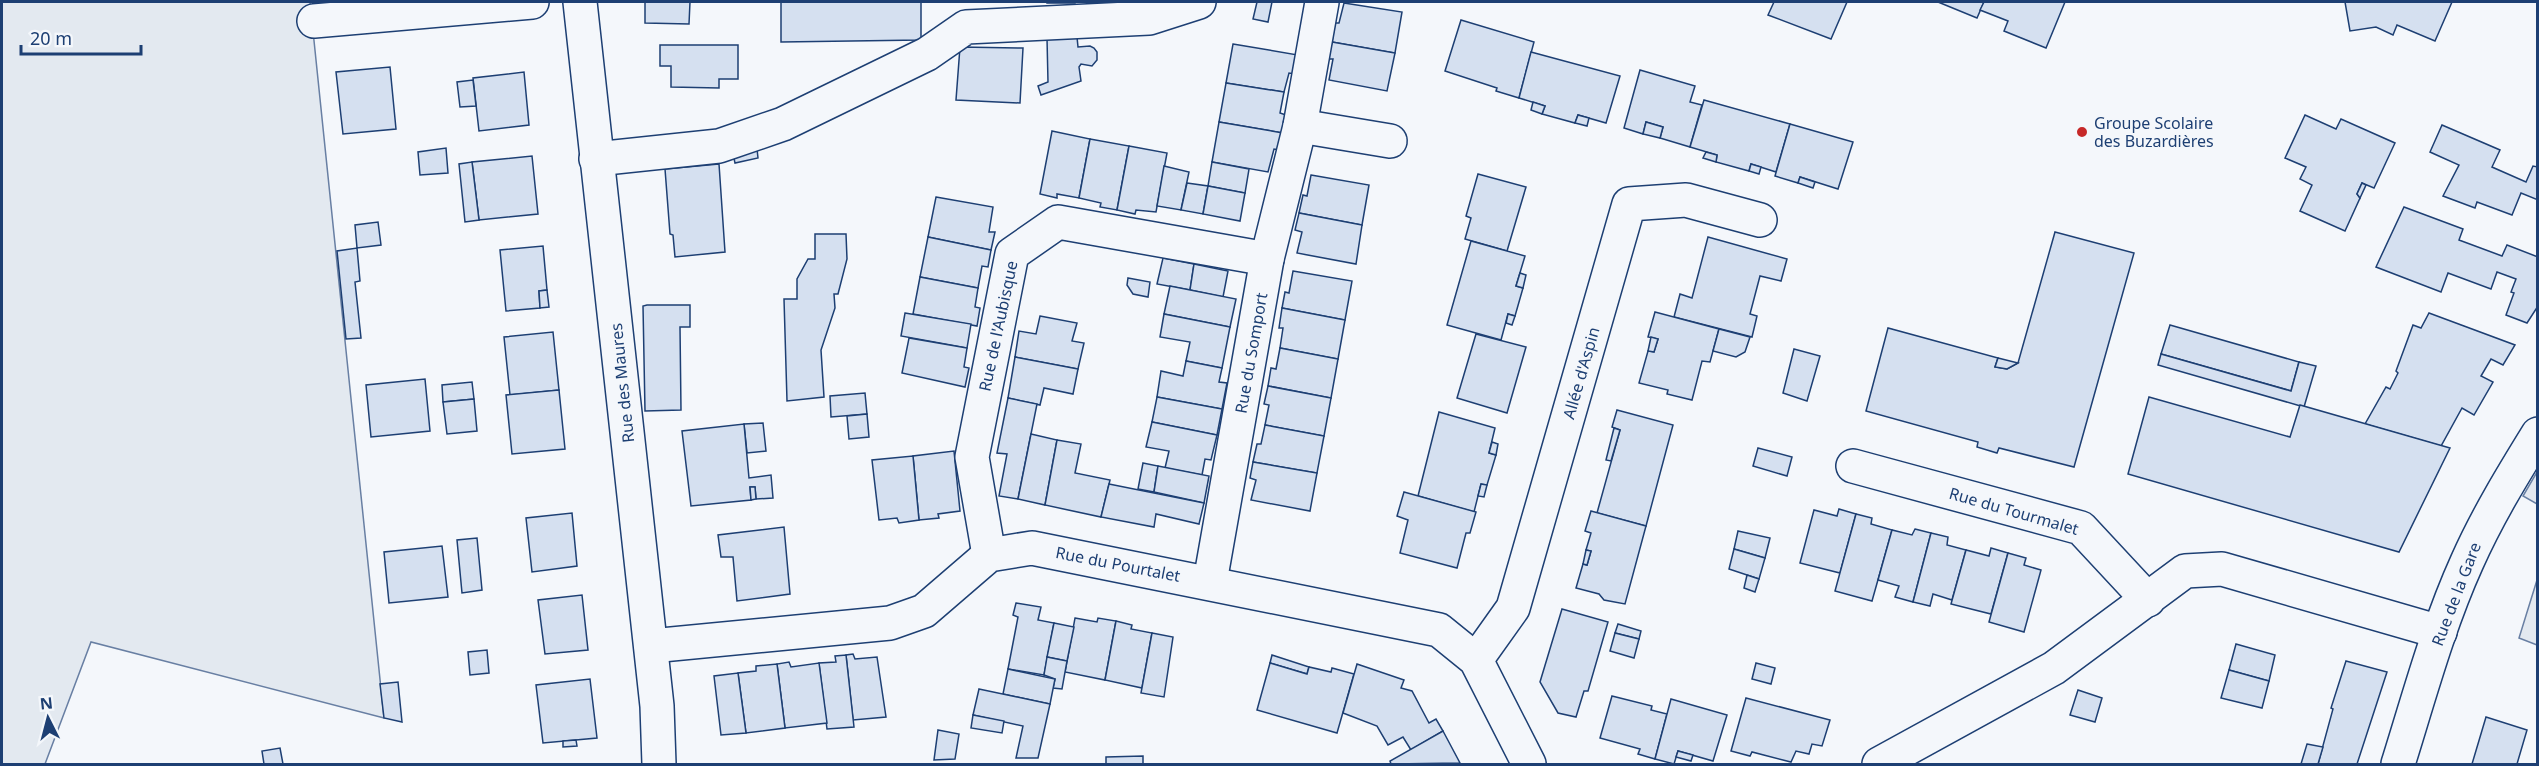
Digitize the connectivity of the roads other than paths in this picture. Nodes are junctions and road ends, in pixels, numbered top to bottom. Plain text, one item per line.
1 (532, 2) edge
2 (580, 2) edge
3 (1199, 2) edge
4 (1322, 2) edge
5 (314, 21) dead end
6 (1300, 126) junction
7 (1390, 141) dead end
8 (596, 159) junction
9 (1760, 220) dead end
10 (1267, 259) junction
11 (2538, 434) edge
12 (1853, 466) dead end
13 (989, 555) junction
14 (1210, 582) junction
15 (2148, 600) junction
16 (2440, 632) junction
17 (651, 646) junction
18 (1476, 660) junction
19 (659, 765) edge
20 (1529, 765) edge
21 (1879, 765) edge
22 (2398, 765) edge

1 - 5 street
2 - 8 street, Rue des Maures
3 - 8 street
4 - 6 street, Rue du Somport
6 - 7 street
6 - 10 street, Rue du Somport
8 - 17 street, Rue des Maures
9 - 18 street, Allée d'Aspin
10 - 13 street, Rue de l'Aubisque
10 - 14 street, Rue du Somport
11 - 16 street, Rue de la Gare
12 - 15 street, Rue du Tourmalet
13 - 14 street, Rue du Pourtalet
13 - 17 street
14 - 18 street, Rue du Pourtalet
15 - 16 street
15 - 21 street
16 - 22 street, Rue de la Gare
17 - 19 street, Rue des Maures
18 - 20 street, Rue du Pourtalet

